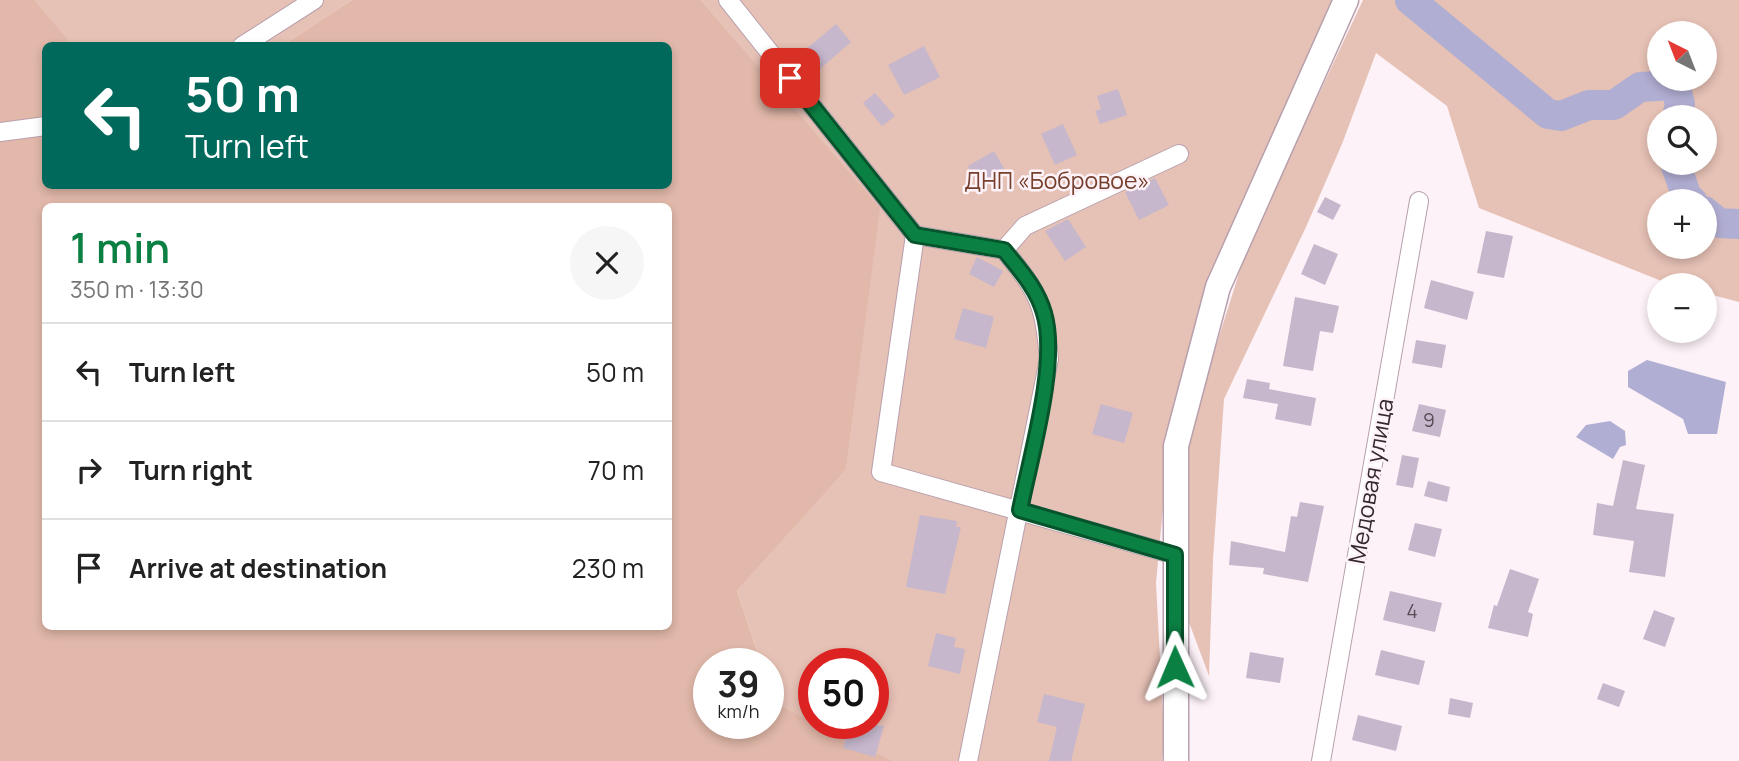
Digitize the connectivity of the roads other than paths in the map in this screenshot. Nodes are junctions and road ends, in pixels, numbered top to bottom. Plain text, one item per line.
1 (314, 0) edge
2 (728, 0) edge
3 (1346, 0) edge
4 (248, 42) edge
5 (42, 127) edge
6 (0, 132) edge
7 (1178, 154) dead end
8 (1419, 201) dead end
9 (915, 235) junction
10 (1004, 250) junction
11 (1020, 510) junction
12 (1175, 555) junction
13 (968, 761) edge
14 (1176, 761) edge
15 (1321, 761) edge

1 - 4 street
2 - 9 street
3 - 12 main road
5 - 6 street
7 - 10 street
8 - 15 street, Медовая улица
9 - 10 street
9 - 11 street
10 - 11 street
11 - 12 street
11 - 13 street
12 - 14 main road

